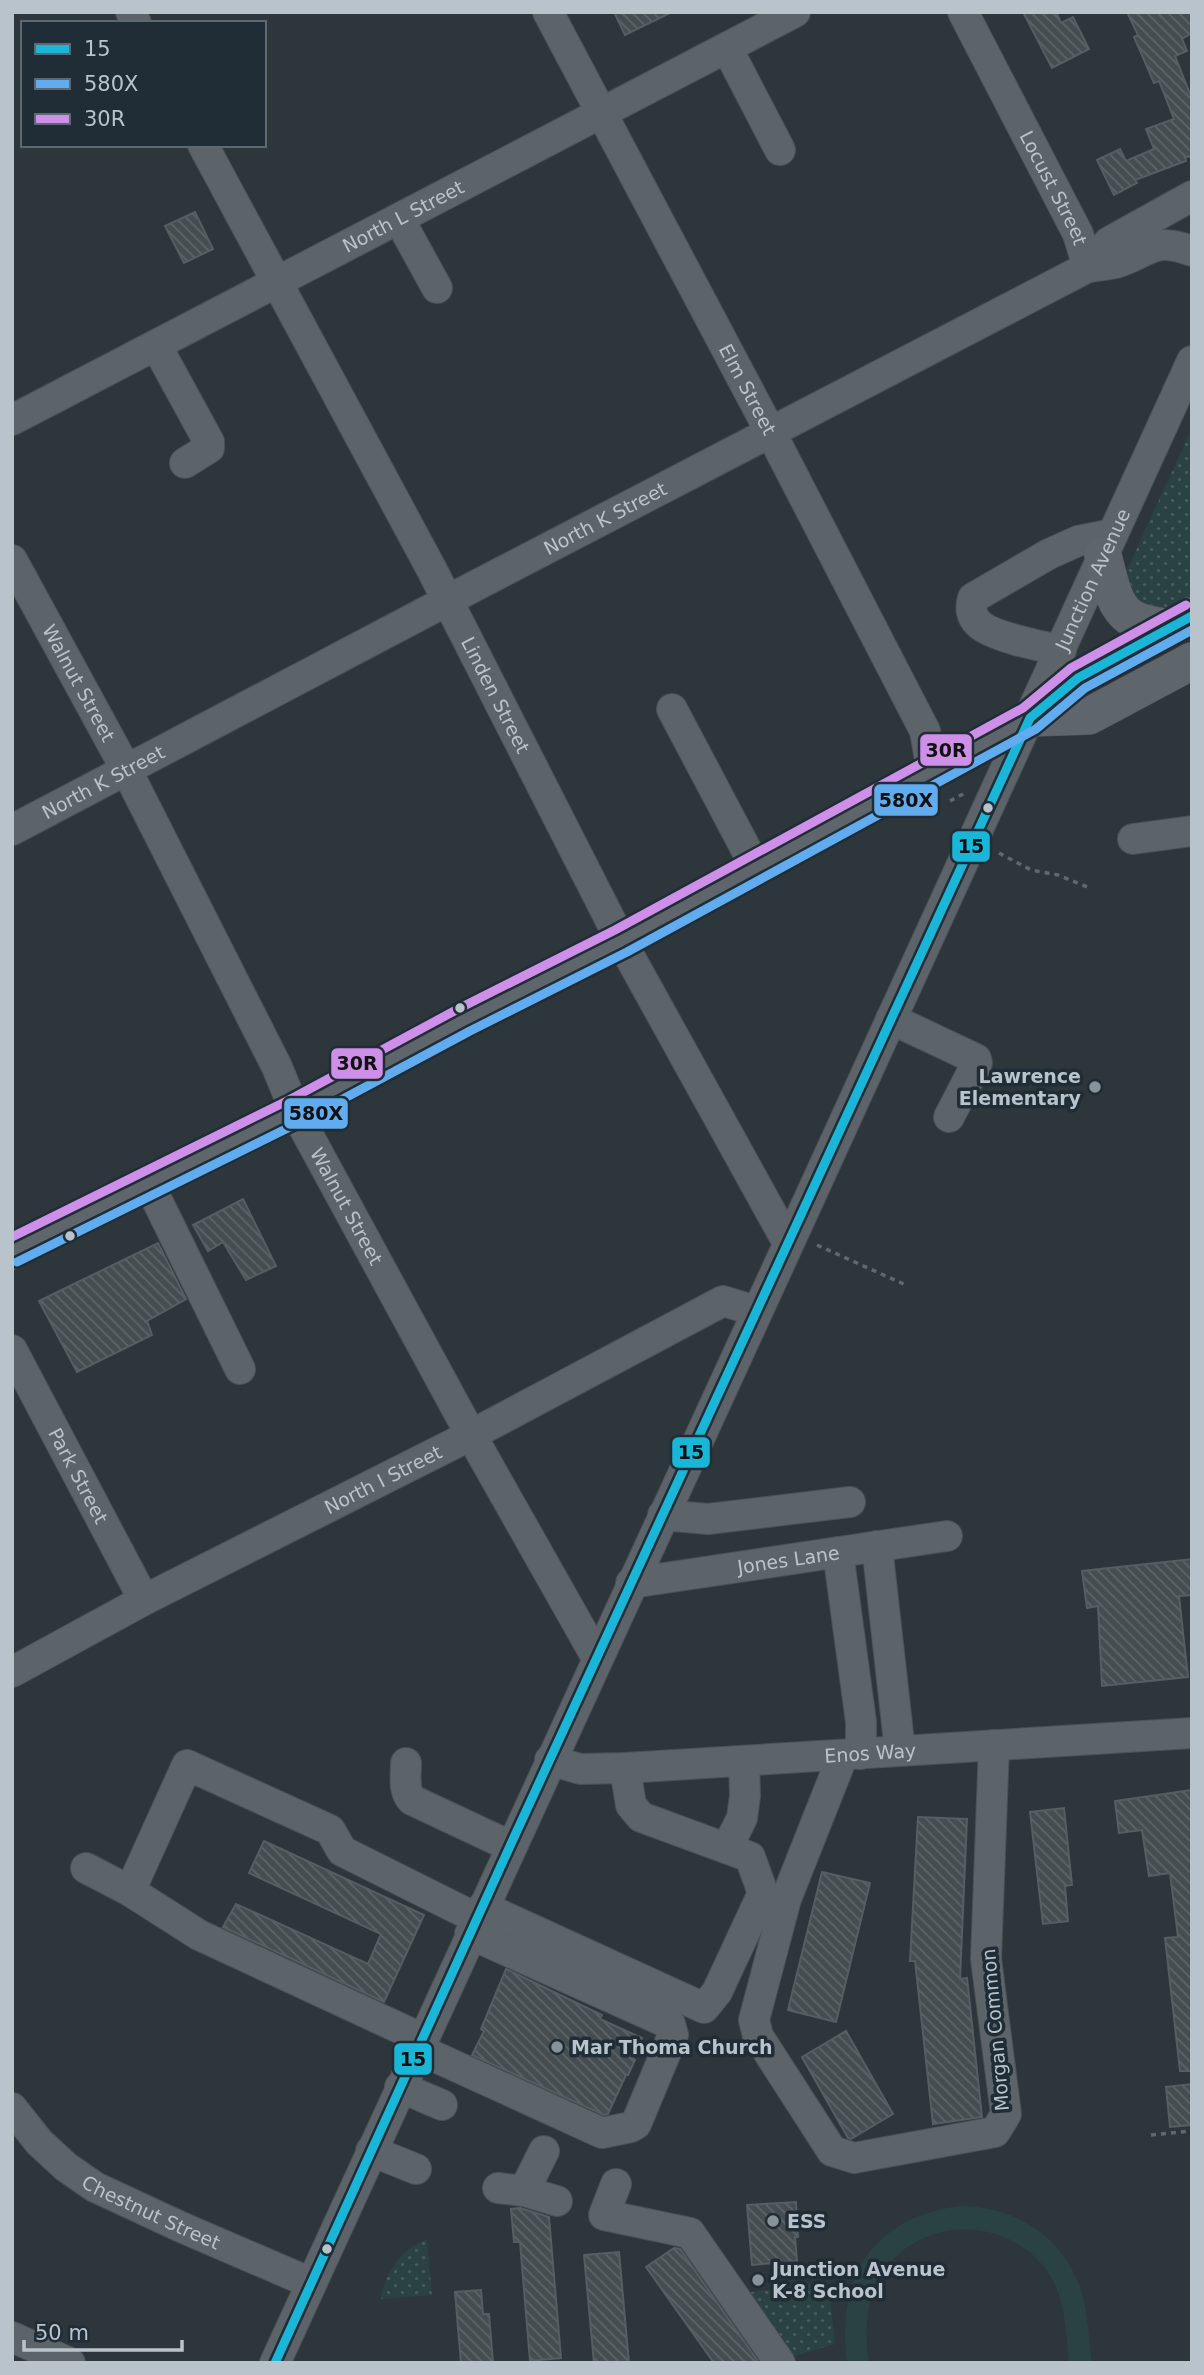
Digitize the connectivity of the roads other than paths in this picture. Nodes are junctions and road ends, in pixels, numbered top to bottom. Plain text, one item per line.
1 (548, 12) edge
2 (795, 12) edge
3 (963, 12) edge
4 (727, 48) junction
5 (602, 114) junction
6 (204, 147) edge
7 (780, 150) dead end
8 (1192, 196) edge
9 (1161, 211) junction
10 (399, 219) junction
11 (1192, 222) edge
12 (1192, 251) edge
13 (1088, 267) junction
14 (277, 282) junction
15 (437, 288) dead end
16 (156, 345) junction
17 (1192, 361) edge
18 (12, 420) edge
19 (771, 433) junction
20 (185, 463) dead end
21 (1108, 545) junction
22 (12, 560) edge
23 (448, 600) junction
24 (1181, 622) edge
25 (1061, 650) junction
26 (1192, 661) edge
27 (672, 709) dead end
28 (1030, 718) junction
29 (127, 771) junction
30 (941, 786) junction
31 (12, 830) edge
32 (1192, 831) edge
33 (1133, 839) dead end
34 (756, 868) junction
35 (621, 941) junction
36 (891, 1019) junction
37 (295, 1111) junction
38 (949, 1117) dead end
39 (149, 1184) junction
40 (802, 1244) junction
41 (12, 1251) edge
42 (756, 1311) junction
43 (12, 1350) edge
44 (240, 1369) dead end
45 (471, 1435) junction
46 (850, 1502) dead end
47 (663, 1515) junction
48 (947, 1536) dead end
49 (877, 1546) junction
50 (838, 1552) junction
51 (631, 1583) junction
52 (144, 1600) junction
53 (597, 1658) junction
54 (12, 1671) edge
55 (1192, 1733) edge
56 (994, 1745) junction
57 (900, 1751) junction
58 (852, 1755) junction
59 (550, 1760) junction
60 (744, 1761) junction
61 (406, 1763) dead end
62 (625, 1768) junction
63 (510, 1846) junction
64 (739, 1852) junction
65 (86, 1868) dead end
66 (130, 1891) junction
67 (477, 1920) junction
68 (420, 2044) junction
69 (400, 2087) junction
70 (442, 2105) dead end
71 (12, 2108) edge
72 (371, 2151) junction
73 (544, 2151) dead end
74 (416, 2169) dead end
75 (616, 2184) dead end
76 (557, 2201) dead end
77 (311, 2283) junction
78 (12, 2337) edge
79 (70, 2363) edge
80 (275, 2363) edge
81 (780, 2363) edge

1 - 5 street, Elm Street
2 - 4 street, North L Street
3 - 13 street, Locust Street
4 - 5 street, North L Street
4 - 7 street
5 - 10 street, North L Street
5 - 19 street, Elm Street
6 - 14 street, Linden Street
8 - 9 street, North K Street
9 - 11 street
9 - 13 street, North K Street
10 - 14 street, North L Street
10 - 15 street
12 - 13 street, Locust Street
13 - 19 street, North K Street
14 - 16 street, North L Street
14 - 23 street, Linden Street
16 - 18 street, North L Street
16 - 20 street
17 - 21 street, Junction Avenue
19 - 23 street, North K Street
19 - 30 street, Elm Street
21 - 24 main road
21 - 25 street, Junction Avenue
21 - 25 street
22 - 29 street, Walnut Street
23 - 29 street, North K Street
23 - 35 street, Linden Street
24 - 28 main road
25 - 28 street, Junction Avenue
26 - 28 main road
27 - 34 street
28 - 30 main road
28 - 36 street, Junction Avenue
29 - 31 street, North K Street
29 - 37 street, Walnut Street
30 - 34 main road
32 - 33 street
34 - 35 main road
35 - 37 main road
35 - 40 street, Linden Street
36 - 38 street
36 - 40 street, Junction Avenue
37 - 39 main road
37 - 45 street, Walnut Street
39 - 41 main road
39 - 44 street
40 - 42 street, Junction Avenue
42 - 45 street, North I Street
42 - 47 street, Junction Avenue
43 - 52 street, Park Street
45 - 52 street, North I Street
45 - 53 street, Walnut Street
46 - 47 street
47 - 51 street, Junction Avenue
48 - 49 street, Jones Lane
49 - 50 street, Jones Lane
49 - 57 street
50 - 51 street, Jones Lane
50 - 58 street
51 - 53 street, Junction Avenue
52 - 54 street, North I Street
53 - 59 street, Junction Avenue
55 - 56 street, Enos Way
56 - 57 street, Enos Way
56 - 58 street, Morgan Common
57 - 58 street, Enos Way
58 - 60 street, Enos Way
59 - 62 street, Enos Way
59 - 63 street, Junction Avenue
60 - 62 street, Enos Way
60 - 64 street
61 - 63 street
62 - 64 street
63 - 67 street, Junction Avenue
64 - 67 street
65 - 66 street
66 - 67 street
66 - 68 street
67 - 68 street, Junction Avenue
67 - 68 street
68 - 69 street, Junction Avenue
69 - 70 street
69 - 72 street, Junction Avenue
71 - 77 street, Chestnut Street
72 - 74 street
72 - 77 street, Junction Avenue
73 - 76 street
75 - 81 street
77 - 80 street, Junction Avenue
78 - 79 street

